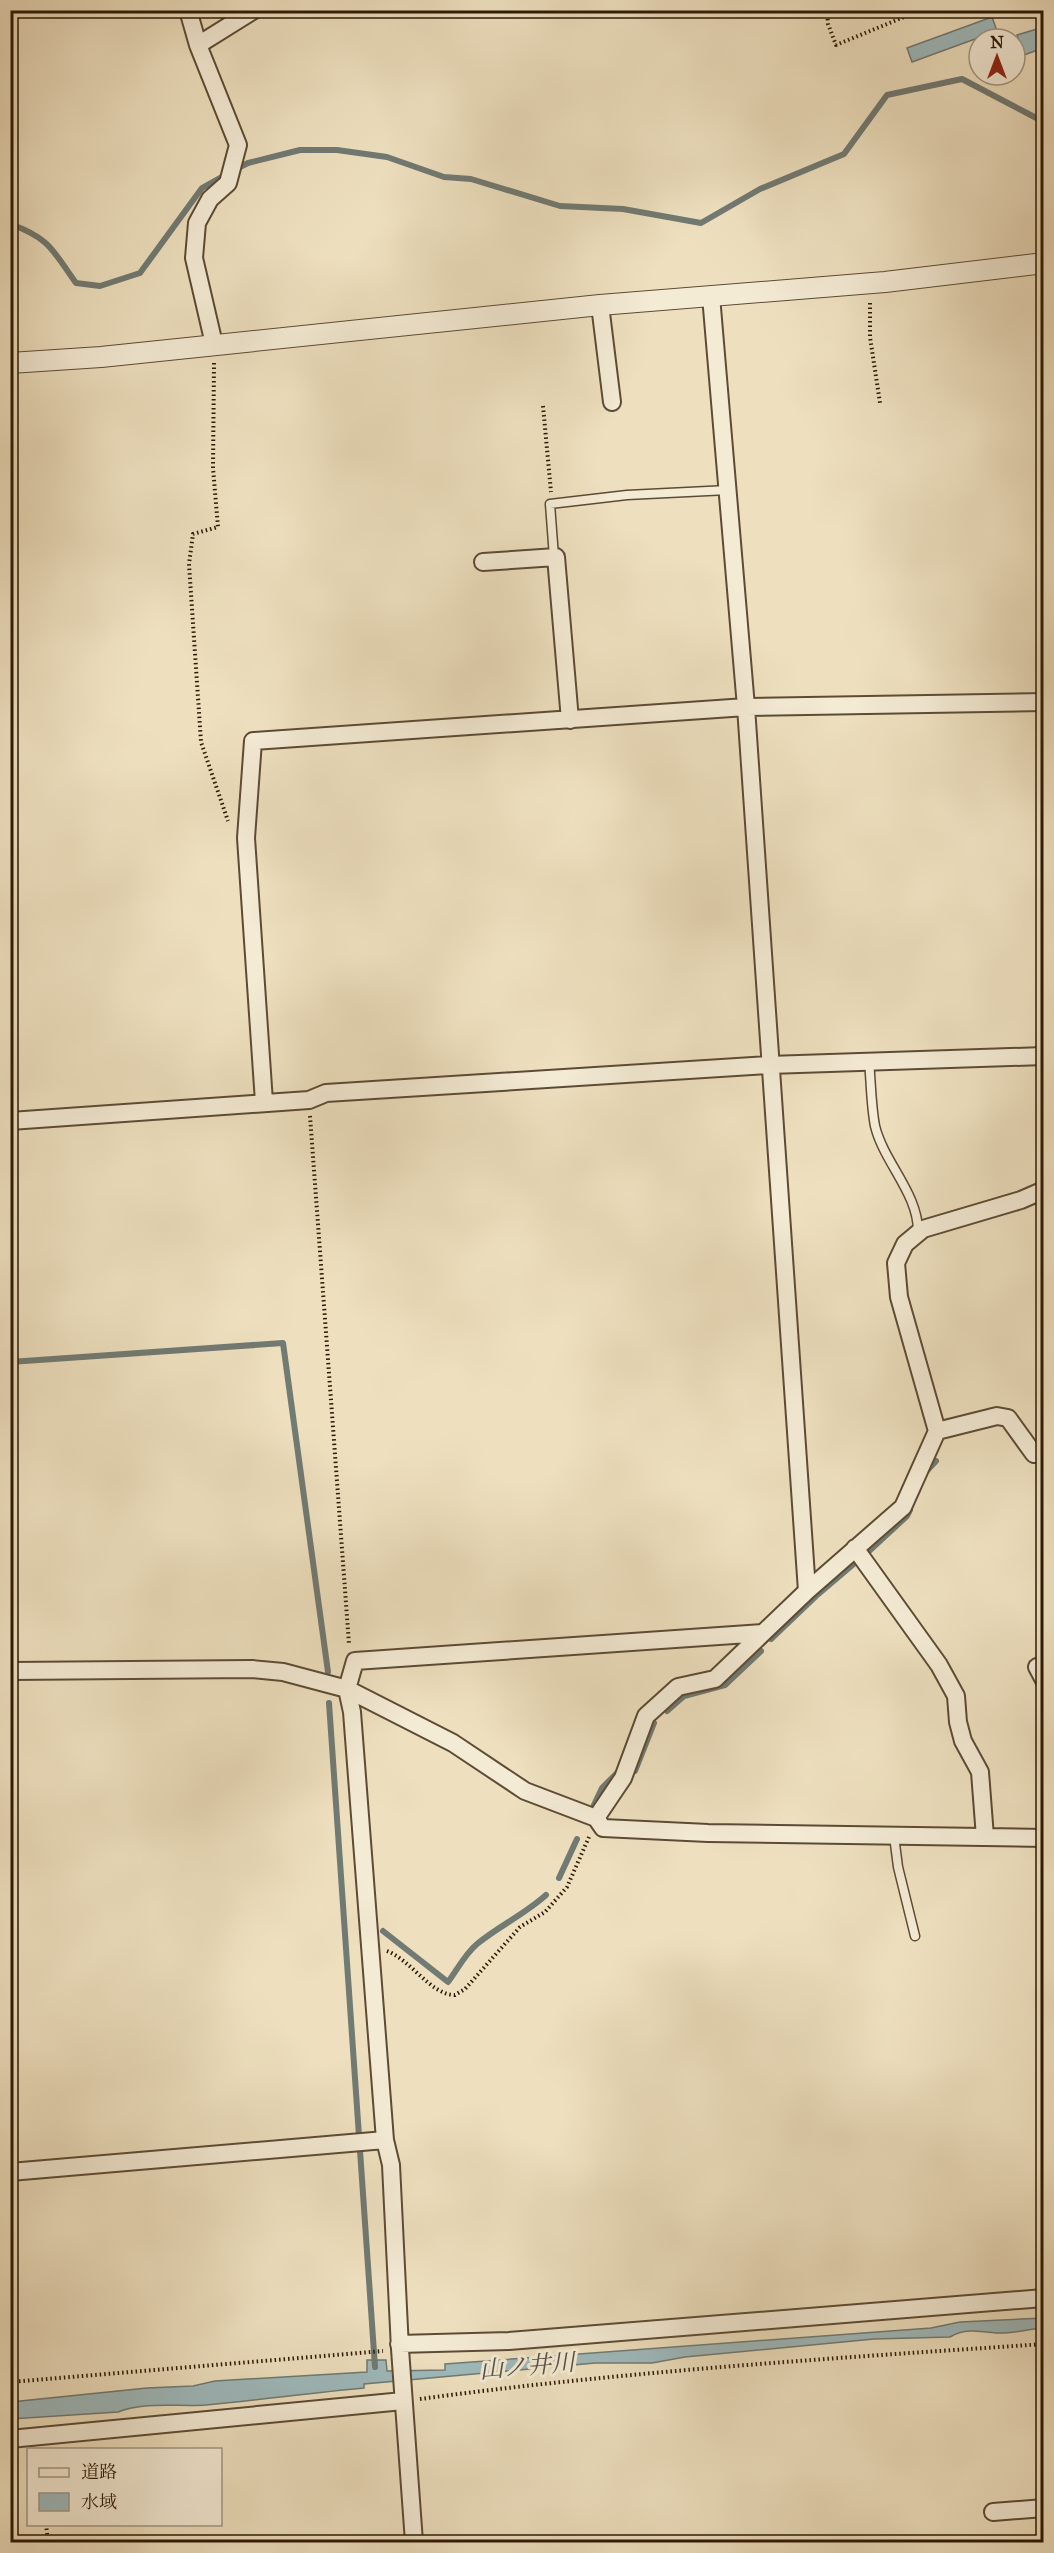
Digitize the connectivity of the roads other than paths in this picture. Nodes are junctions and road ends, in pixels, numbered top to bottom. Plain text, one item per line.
1 (188, 10) edge
2 (254, 10) edge
3 (198, 45) junction
4 (1044, 263) edge
5 (711, 296) junction
6 (600, 305) junction
7 (214, 345) junction
8 (10, 363) edge
9 (612, 402) dead end
10 (728, 490) junction
11 (554, 558) junction
12 (483, 562) dead end
13 (1044, 702) edge
14 (746, 707) junction
15 (570, 720) junction
16 (1044, 1056) edge
17 (868, 1060) junction
18 (769, 1065) junction
19 (264, 1102) junction
20 (10, 1121) edge
21 (1044, 1190) edge
22 (918, 1234) junction
23 (937, 1431) junction
24 (1044, 1449) edge
25 (855, 1548) junction
26 (807, 1591) junction
27 (764, 1633) junction
28 (10, 1671) edge
29 (348, 1689) junction
30 (596, 1818) junction
31 (894, 1836) junction
32 (985, 1837) junction
33 (1044, 1838) edge
34 (915, 1936) dead end
35 (385, 2140) junction
36 (10, 2172) edge
37 (1044, 2298) edge
38 (399, 2347) junction
39 (403, 2401) junction
40 (10, 2439) edge
41 (1044, 2508) edge
42 (993, 2512) dead end
43 (414, 2542) edge

1 - 3 street
2 - 3 street
3 - 7 street
4 - 5 street
5 - 6 street
5 - 10 street
6 - 7 street
6 - 9 street
7 - 8 street
10 - 11 lane
10 - 14 street
11 - 12 street
11 - 15 street
13 - 14 street
14 - 15 street
14 - 18 street
15 - 19 street
16 - 17 street
17 - 18 street
17 - 22 lane
18 - 19 street
18 - 26 street
19 - 20 street
21 - 22 street
22 - 23 street
23 - 24 street
23 - 25 street
25 - 26 street
25 - 32 street
26 - 27 street
27 - 29 street
27 - 30 street
28 - 29 street
29 - 30 street
29 - 35 street
30 - 31 street
31 - 32 street
31 - 34 lane
32 - 33 street
35 - 36 street
35 - 38 street
37 - 38 street
38 - 39 street
39 - 40 street
39 - 43 street
41 - 42 street

